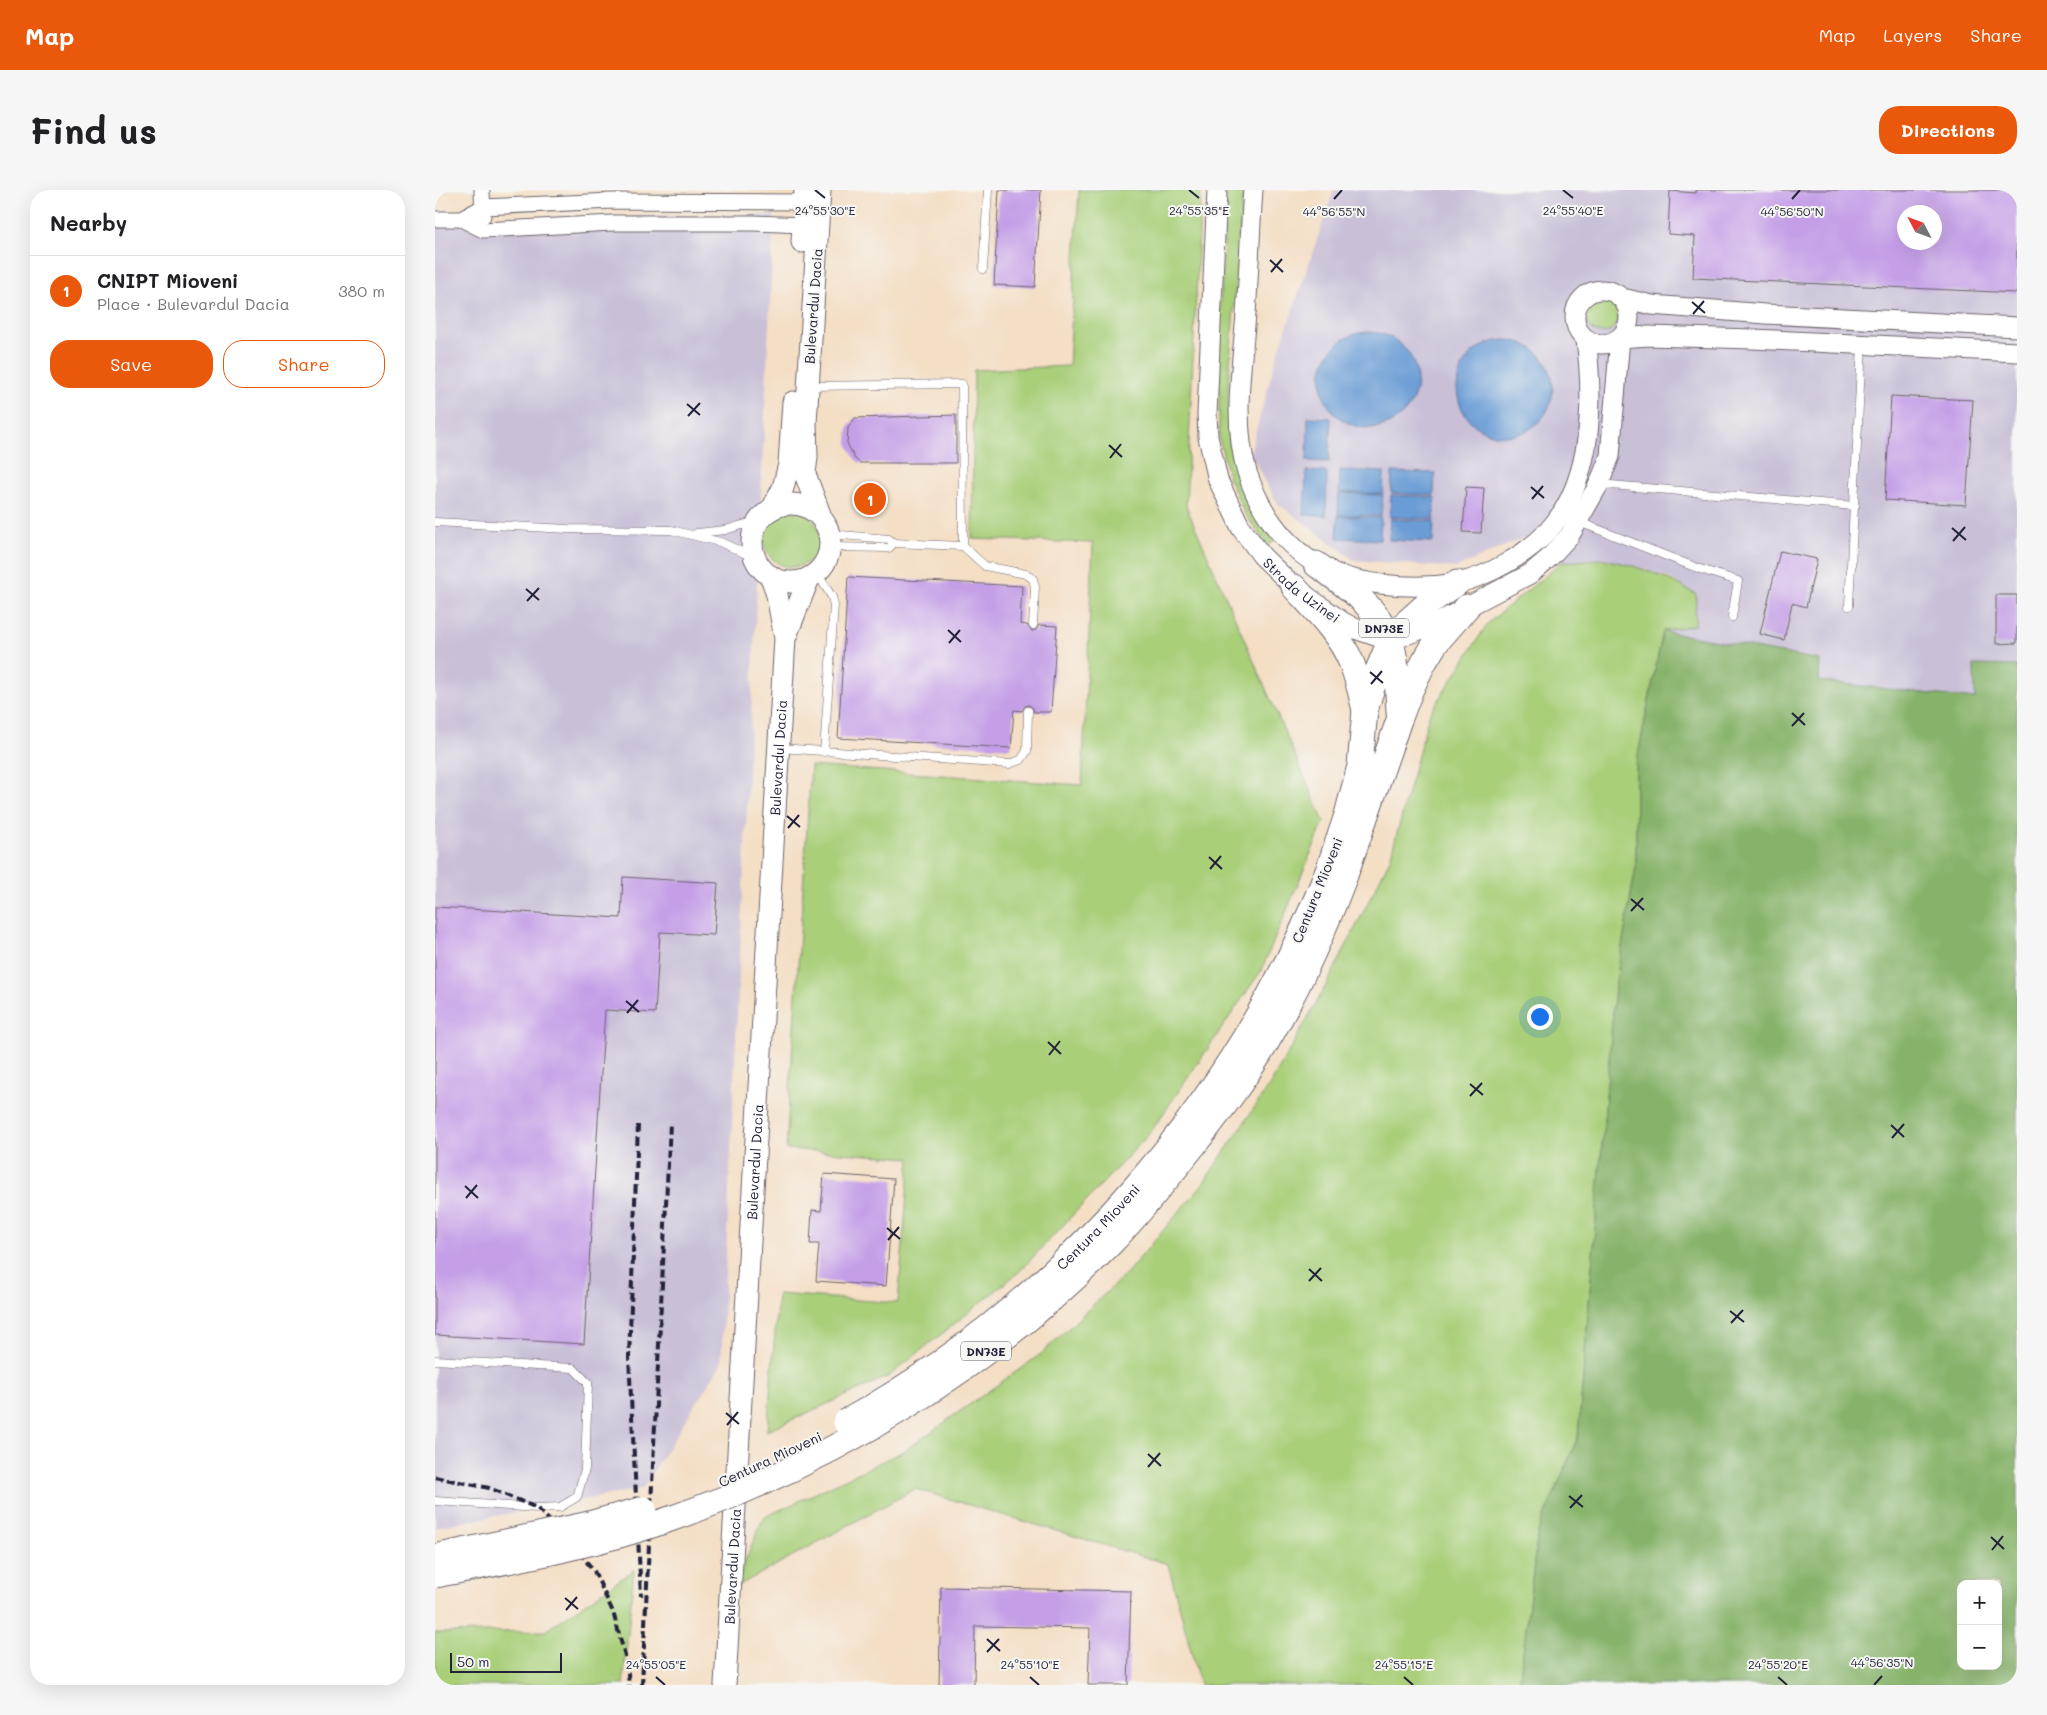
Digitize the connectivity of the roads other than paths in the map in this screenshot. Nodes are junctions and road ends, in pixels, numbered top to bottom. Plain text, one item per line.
1 (483, 190) edge
2 (988, 190) edge
3 (1217, 190) edge
4 (1253, 190) edge
5 (810, 194) edge
6 (483, 207) junction
7 (435, 219) edge
8 (461, 219) junction
9 (803, 225) junction
10 (483, 230) junction
11 (983, 269) dead end
12 (1622, 298) junction
13 (2017, 327) edge
14 (1620, 338) junction
15 (1586, 339) junction
16 (1862, 344) junction
17 (2017, 352) edge
18 (808, 386) junction
19 (1599, 484) junction
20 (1855, 506) junction
21 (766, 514) junction
22 (435, 522) edge
23 (1579, 522) junction
24 (685, 532) junction
25 (827, 533) junction
26 (894, 543) junction
27 (963, 546) junction
28 (755, 558) junction
29 (1316, 564) junction
30 (813, 575) junction
31 (771, 576) junction
32 (1457, 583) junction
33 (1294, 587) junction
34 (1849, 606) dead end
35 (1467, 607) junction
36 (1732, 617) dead end
37 (1033, 625) dead end
38 (785, 638) junction
39 (1391, 641) junction
40 (1365, 710) junction
41 (1028, 711) dead end
42 (1399, 720) junction
43 (778, 748) junction
44 (824, 752) junction
45 (1336, 874) junction
46 (435, 1360) edge
47 (435, 1501) edge
48 (435, 1557) edge
49 (435, 1575) edge
50 (725, 1685) edge

1 - 6 street
2 - 11 lane
3 - 33 street, Strada Uzinei
4 - 29 street, Strada Uzinei
5 - 6 street
5 - 9 main road
5 - 18 main road, Bulevardul Dacia
6 - 8 street
6 - 10 street
7 - 8 street
8 - 10 street
9 - 10 street
9 - 21 main road
12 - 13 street
12 - 14 street
12 - 15 street
14 - 15 street
14 - 16 street
14 - 19 street
15 - 32 street, Strada Uzinei
16 - 17 street
16 - 20 lane
18 - 25 main road, Bulevardul Dacia
18 - 27 lane
19 - 20 lane
19 - 23 street
20 - 34 lane
21 - 24 lane
21 - 25 main road
21 - 28 main road
22 - 24 lane
23 - 35 street
23 - 36 lane
24 - 28 lane
25 - 26 lane
25 - 26 lane
25 - 30 main road
26 - 27 lane
27 - 37 lane
28 - 31 main road
29 - 32 street, Strada Uzinei
29 - 39 highway, DN73E
30 - 31 main road
30 - 38 main road
30 - 44 lane
31 - 38 main road
32 - 39 highway, Centura Mioveni / DN73E
33 - 39 street, Strada Uzinei
33 - 40 highway, DN73E
35 - 39 street
35 - 42 highway, Centura Mioveni / DN73E
38 - 43 main road, Bulevardul Dacia
39 - 40 highway, Centura Mioveni / DN73E
39 - 42 highway, DN73E
40 - 45 highway, Centura Mioveni / DN73E
41 - 44 lane
42 - 45 highway, Centura Mioveni / DN73E
43 - 44 lane
43 - 50 main road, Bulevardul Dacia
45 - 48 highway, Centura Mioveni / DN73E, bridge
45 - 49 highway, Centura Mioveni / DN73E, bridge
46 - 47 lane

